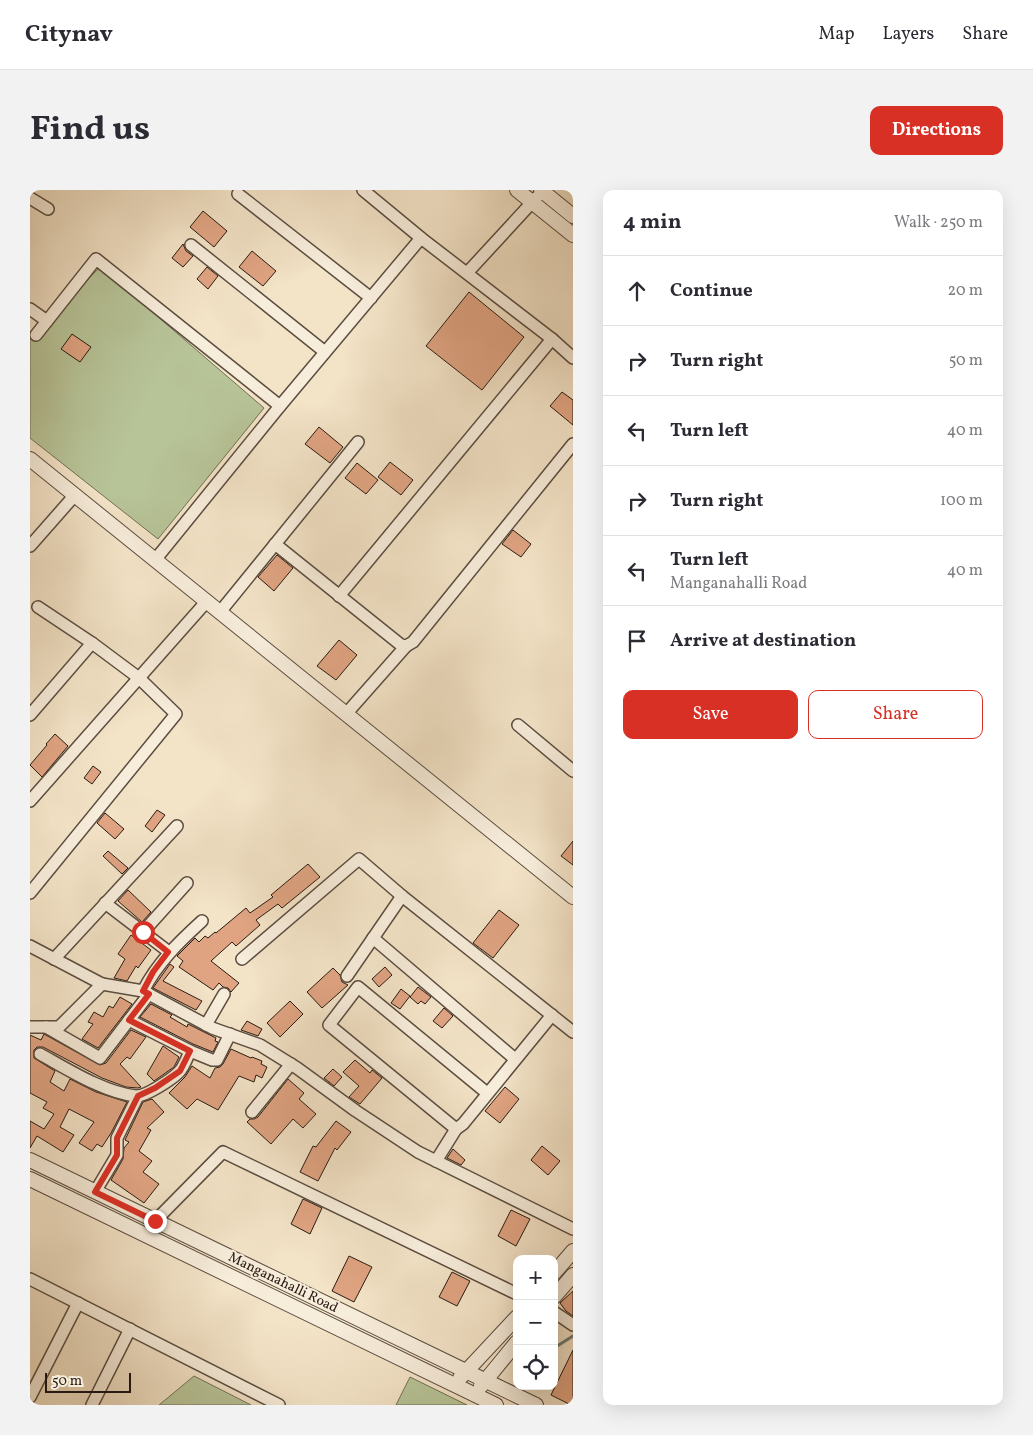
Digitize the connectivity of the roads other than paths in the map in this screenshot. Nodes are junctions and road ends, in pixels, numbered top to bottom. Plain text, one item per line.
1 (364, 190) edge
2 (517, 190) edge
3 (542, 190) edge
4 (238, 194) dead end
5 (30, 198) edge
6 (533, 203) junction
7 (48, 209) dead end
8 (573, 216) edge
9 (573, 235) edge
10 (421, 238) junction
11 (191, 245) dead end
12 (467, 273) junction
13 (371, 298) junction
14 (30, 309) edge
15 (47, 321) junction
16 (36, 335) dead end
17 (552, 339) junction
18 (325, 352) junction
19 (573, 358) edge
20 (280, 406) junction
21 (358, 442) dead end
22 (573, 444) edge
23 (30, 459) edge
24 (75, 495) junction
25 (276, 544) junction
26 (30, 546) edge
27 (155, 560) junction
28 (339, 596) junction
29 (207, 601) junction
30 (38, 607) dead end
31 (220, 612) junction
32 (92, 643) junction
33 (406, 646) junction
34 (139, 678) junction
35 (30, 714) edge
36 (346, 714) junction
37 (518, 725) dead end
38 (573, 771) edge
39 (30, 801) edge
40 (177, 826) dead end
41 (187, 883) dead end
42 (30, 893) edge
43 (402, 896) junction
44 (573, 896) edge
45 (105, 903) junction
46 (202, 920) dead end
47 (143, 932) junction
48 (373, 938) junction
49 (31, 948) edge
50 (168, 952) junction
51 (54, 959) junction
52 (242, 959) dead end
53 (347, 976) dead end
54 (102, 984) junction
55 (146, 992) junction
56 (224, 994) dead end
57 (552, 1015) junction
58 (129, 1020) junction
59 (206, 1025) junction
60 (30, 1027) edge
61 (46, 1027) junction
62 (573, 1032) edge
63 (230, 1034) junction
64 (190, 1051) junction
65 (40, 1054) dead end
66 (515, 1059) junction
67 (290, 1064) junction
68 (487, 1093) junction
69 (138, 1096) junction
70 (252, 1112) dead end
71 (456, 1129) junction
72 (436, 1161) junction
73 (31, 1163) edge
74 (30, 1179) edge
75 (95, 1192) junction
76 (155, 1221) junction
77 (573, 1229) edge
78 (573, 1250) edge
79 (558, 1268) edge
80 (573, 1275) edge
81 (30, 1279) edge
82 (513, 1292) edge
83 (558, 1292) edge
84 (78, 1303) junction
85 (558, 1315) edge
86 (513, 1321) edge
87 (573, 1325) edge
88 (130, 1328) junction
89 (515, 1345) edge
90 (466, 1372) junction
91 (485, 1381) junction
92 (454, 1384) junction
93 (474, 1394) junction
94 (30, 1397) edge
95 (92, 1405) edge
96 (279, 1405) edge
97 (496, 1405) edge
98 (536, 1405) edge

1 - 10 street
2 - 6 street
3 - 6 street
3 - 8 street
4 - 13 street
5 - 7 street
6 - 9 street
6 - 12 street
10 - 12 street
10 - 13 street
11 - 18 street
12 - 17 street
13 - 18 street
14 - 15 street
15 - 16 street
15 - 20 street
17 - 19 street
17 - 28 street
18 - 20 street
20 - 27 street
21 - 25 street
22 - 33 street
23 - 24 street
24 - 26 street
24 - 27 street
25 - 28 street
25 - 31 street
27 - 29 street
28 - 33 street
29 - 31 street
29 - 34 street
30 - 32 street
31 - 36 street
32 - 34 street
32 - 35 street
33 - 36 street
34 - 39 street
34 - 42 street
36 - 44 street
37 - 38 street
40 - 45 street
41 - 47 street
43 - 48 street
43 - 52 street
43 - 57 street
45 - 47 street
45 - 51 street
46 - 50 street
47 - 50 street
48 - 53 street
48 - 66 street
49 - 51 street
50 - 55 street
51 - 54 street
54 - 55 street
54 - 61 street
55 - 58 street
55 - 59 street
56 - 59 street
57 - 62 street
57 - 66 street
58 - 61 street
58 - 64 street
59 - 63 street
60 - 61 street
63 - 64 street
63 - 67 street
64 - 69 street
65 - 69 street
66 - 68 street
67 - 70 street
67 - 72 street
68 - 71 street
68 - 71 street
69 - 75 street
71 - 72 street
72 - 77 street
73 - 75 street, Manganahalli Road
74 - 92 street, Manganahalli Road
75 - 76 street, Manganahalli Road
76 - 82 street
76 - 90 street, Manganahalli Road
78 - 79 street
80 - 83 street
81 - 84 street
84 - 88 street
84 - 94 street
85 - 87 street
86 - 90 street
88 - 95 street
88 - 96 street
89 - 91 street
90 - 91 street, Manganahalli Road
90 - 92 street
91 - 93 street
91 - 98 street, Manganahalli Road
92 - 93 street, Manganahalli Road
93 - 97 street, Manganahalli Road

